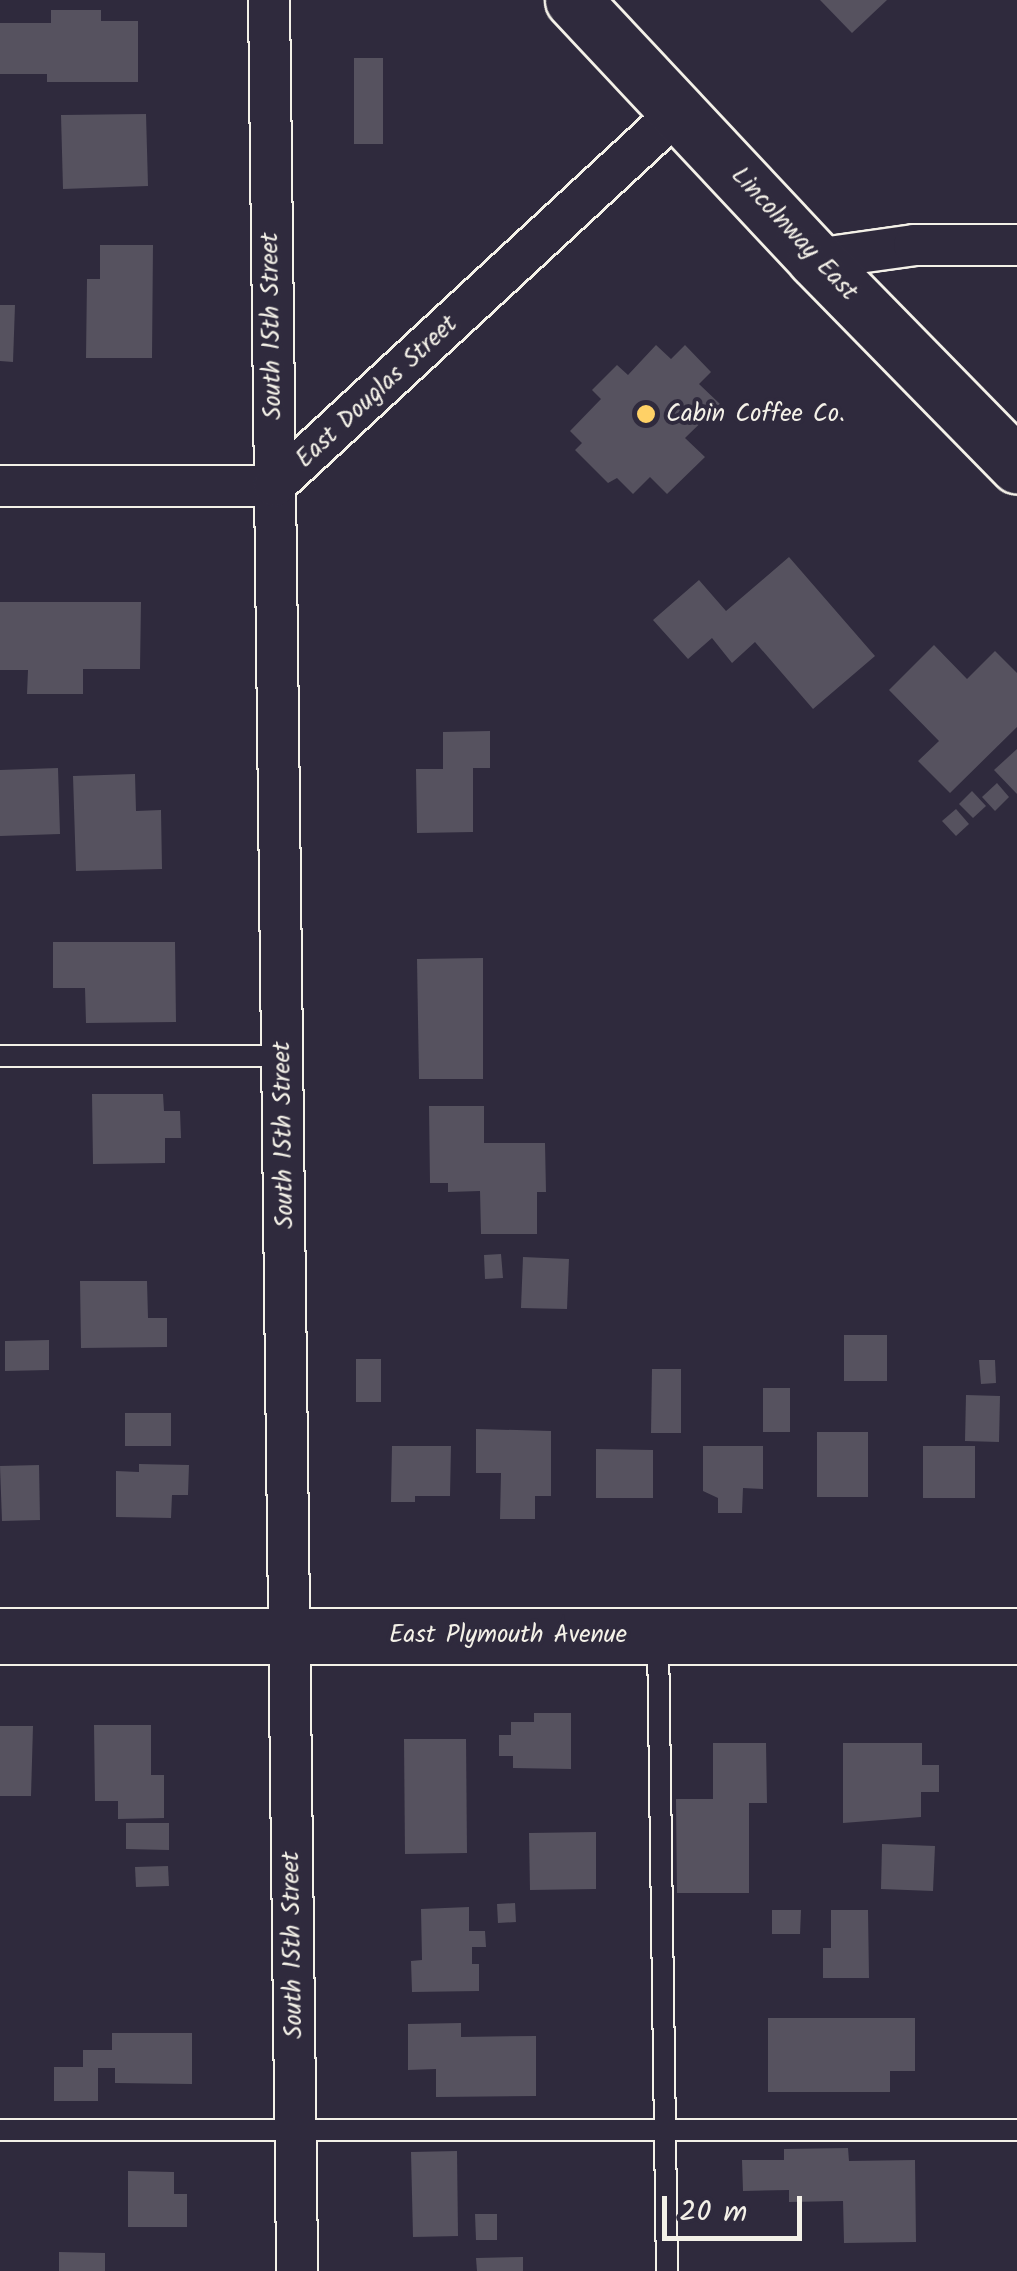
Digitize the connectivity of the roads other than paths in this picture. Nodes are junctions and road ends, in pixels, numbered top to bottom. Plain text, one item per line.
1 (268, 0) edge
2 (573, 0) edge
3 (680, 110) junction
4 (1017, 245) edge
5 (815, 259) junction
6 (1017, 465) edge
7 (0, 486) edge
8 (274, 486) junction
9 (0, 1056) edge
10 (284, 1056) junction
11 (290, 1635) junction
12 (0, 1636) edge
13 (658, 1636) junction
14 (1017, 1636) edge
15 (295, 2129) junction
16 (0, 2130) edge
17 (666, 2130) junction
18 (1017, 2130) edge
19 (297, 2271) edge
20 (667, 2271) edge

1 - 8 street, South 15th Street
2 - 3 main road, Lincolnway East
3 - 5 main road, Lincolnway East
3 - 8 street, East Douglas Street
4 - 5 street
5 - 6 main road, Lincolnway East
7 - 8 street, East Douglas Street
8 - 10 street, South 15th Street
9 - 10 lane
10 - 11 street, South 15th Street
11 - 12 main road, East Plymouth Avenue
11 - 13 main road, East Plymouth Avenue
11 - 15 street, South 15th Street
13 - 14 main road, East Plymouth Avenue
13 - 17 lane
15 - 16 lane
15 - 17 lane
15 - 19 street, South 15th Street
17 - 18 lane
17 - 20 lane

